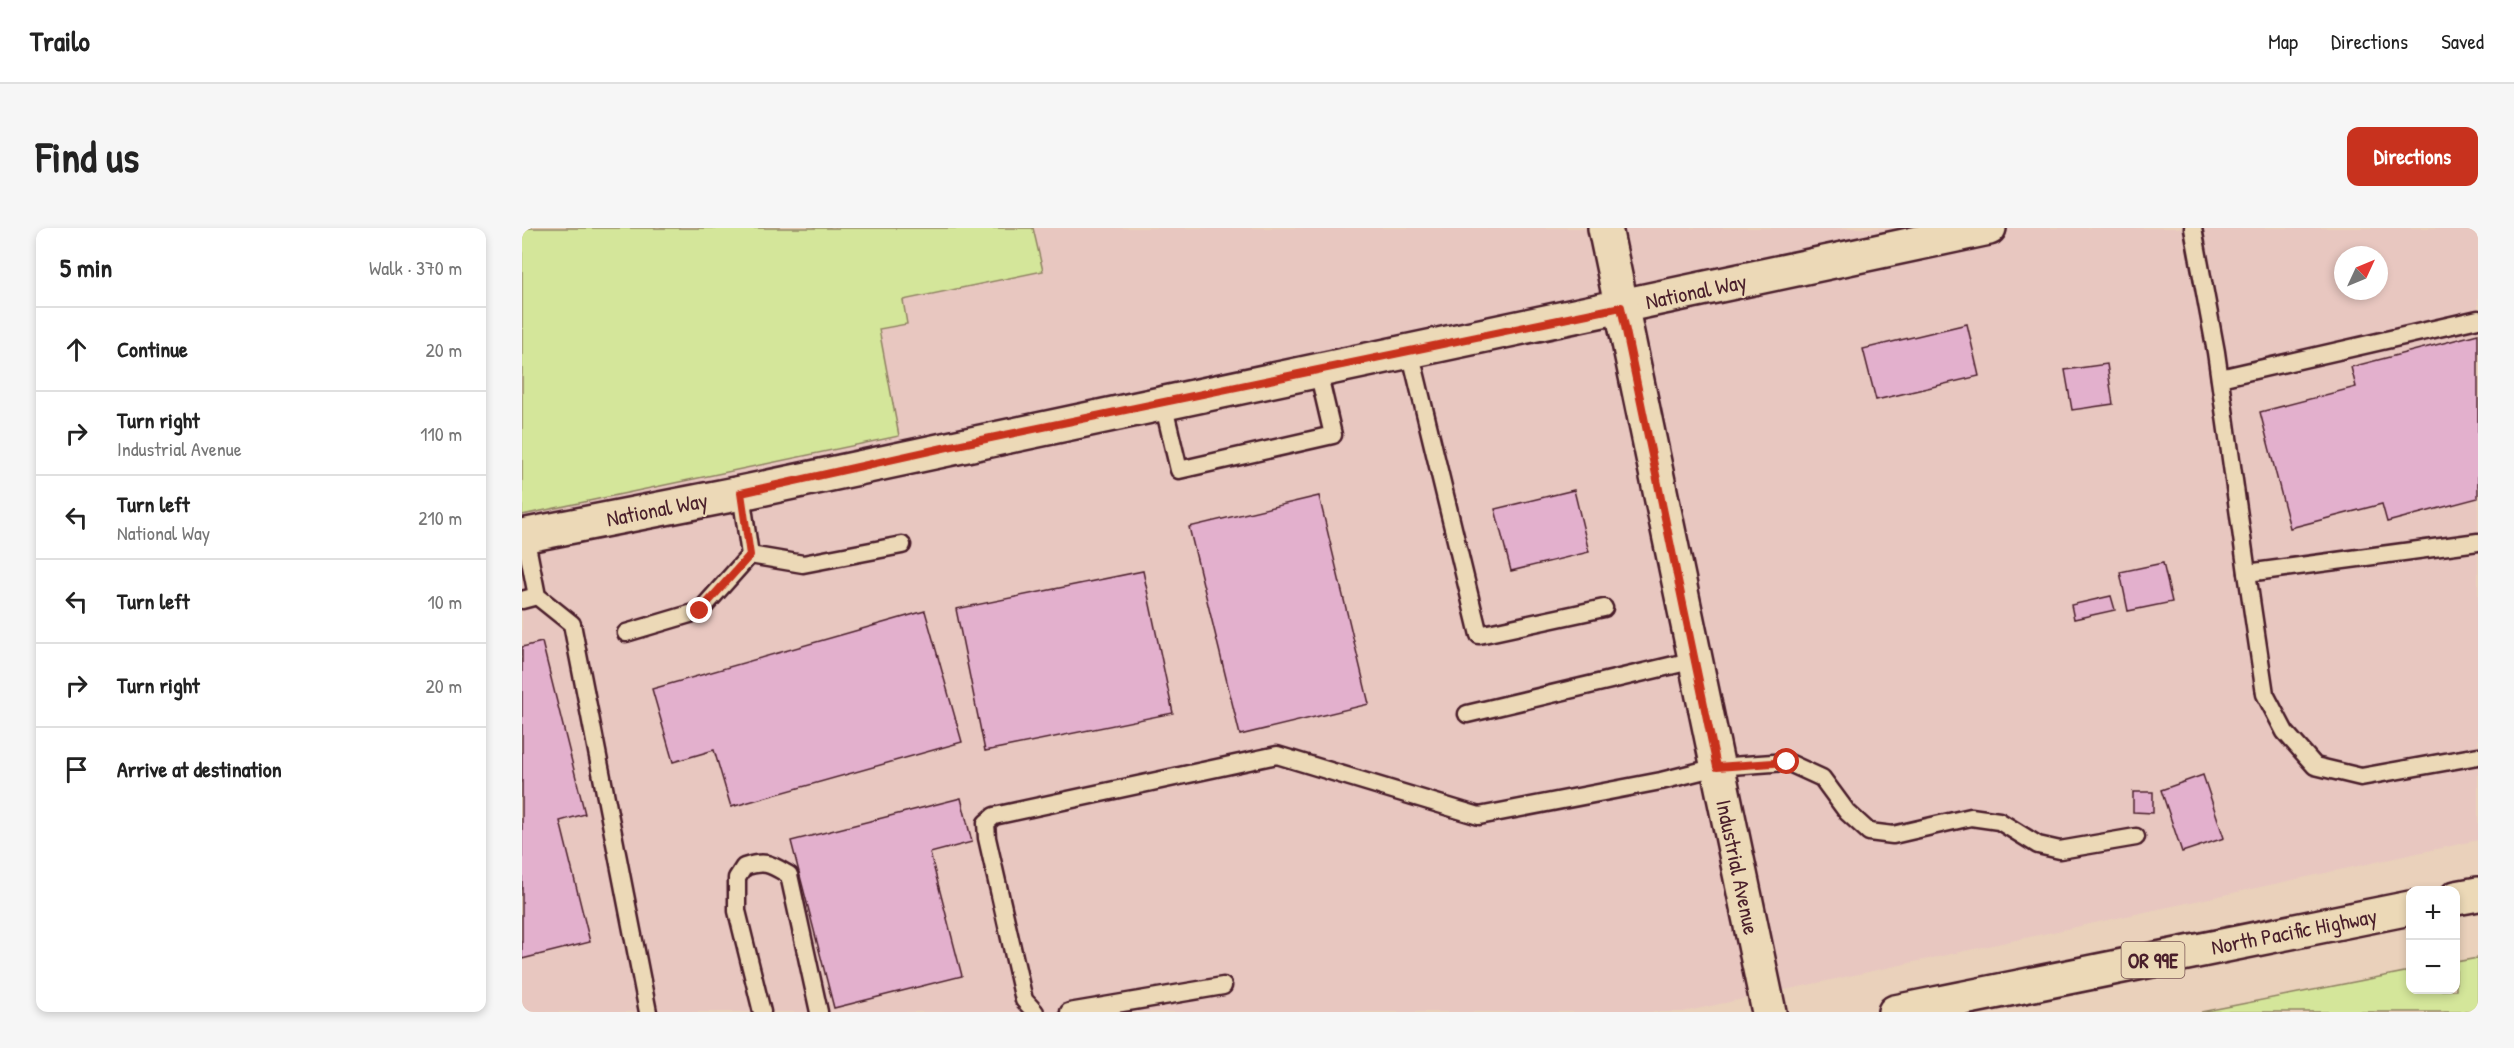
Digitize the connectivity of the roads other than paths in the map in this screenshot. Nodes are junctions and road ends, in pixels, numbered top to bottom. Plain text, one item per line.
1 (1605, 228) edge
2 (1989, 228) edge
3 (2193, 228) edge
4 (1621, 307) junction
5 (2478, 319) edge
6 (1410, 351) junction
7 (1318, 370) junction
8 (2220, 378) junction
9 (1163, 403) junction
10 (741, 493) junction
11 (523, 536) edge
12 (2478, 542) edge
13 (902, 545) dead end
14 (750, 555) junction
15 (2247, 573) junction
16 (529, 598) edge
17 (1604, 608) dead end
18 (627, 633) dead end
19 (1695, 660) junction
20 (1467, 714) dead end
21 (2478, 756) edge
22 (1717, 767) junction
23 (2136, 837) dead end
24 (2478, 894) edge
25 (2460, 897) edge
26 (2406, 909) edge
27 (1223, 986) dead end
28 (648, 1012) edge
29 (762, 1012) edge
30 (819, 1012) edge
31 (1035, 1012) edge
32 (1069, 1012) edge
33 (1769, 1012) edge
34 (1895, 1012) edge

1 - 4 street, Industrial Avenue
2 - 4 street, National Way
3 - 8 lane
4 - 6 street, National Way
4 - 19 street, Industrial Avenue
5 - 8 lane
6 - 7 street, National Way
6 - 17 lane
7 - 9 street, National Way
7 - 9 lane
8 - 15 lane
9 - 10 street, National Way
10 - 11 street, National Way
10 - 14 lane
11 - 16 lane
12 - 15 lane
13 - 14 lane
14 - 18 lane
15 - 21 lane
16 - 28 lane
19 - 20 lane
19 - 22 street, Industrial Avenue
22 - 23 lane
22 - 31 lane
22 - 33 street, Industrial Avenue
24 - 25 street
26 - 34 street, North Pacific Highway / OR 99E
27 - 32 lane
29 - 30 lane

